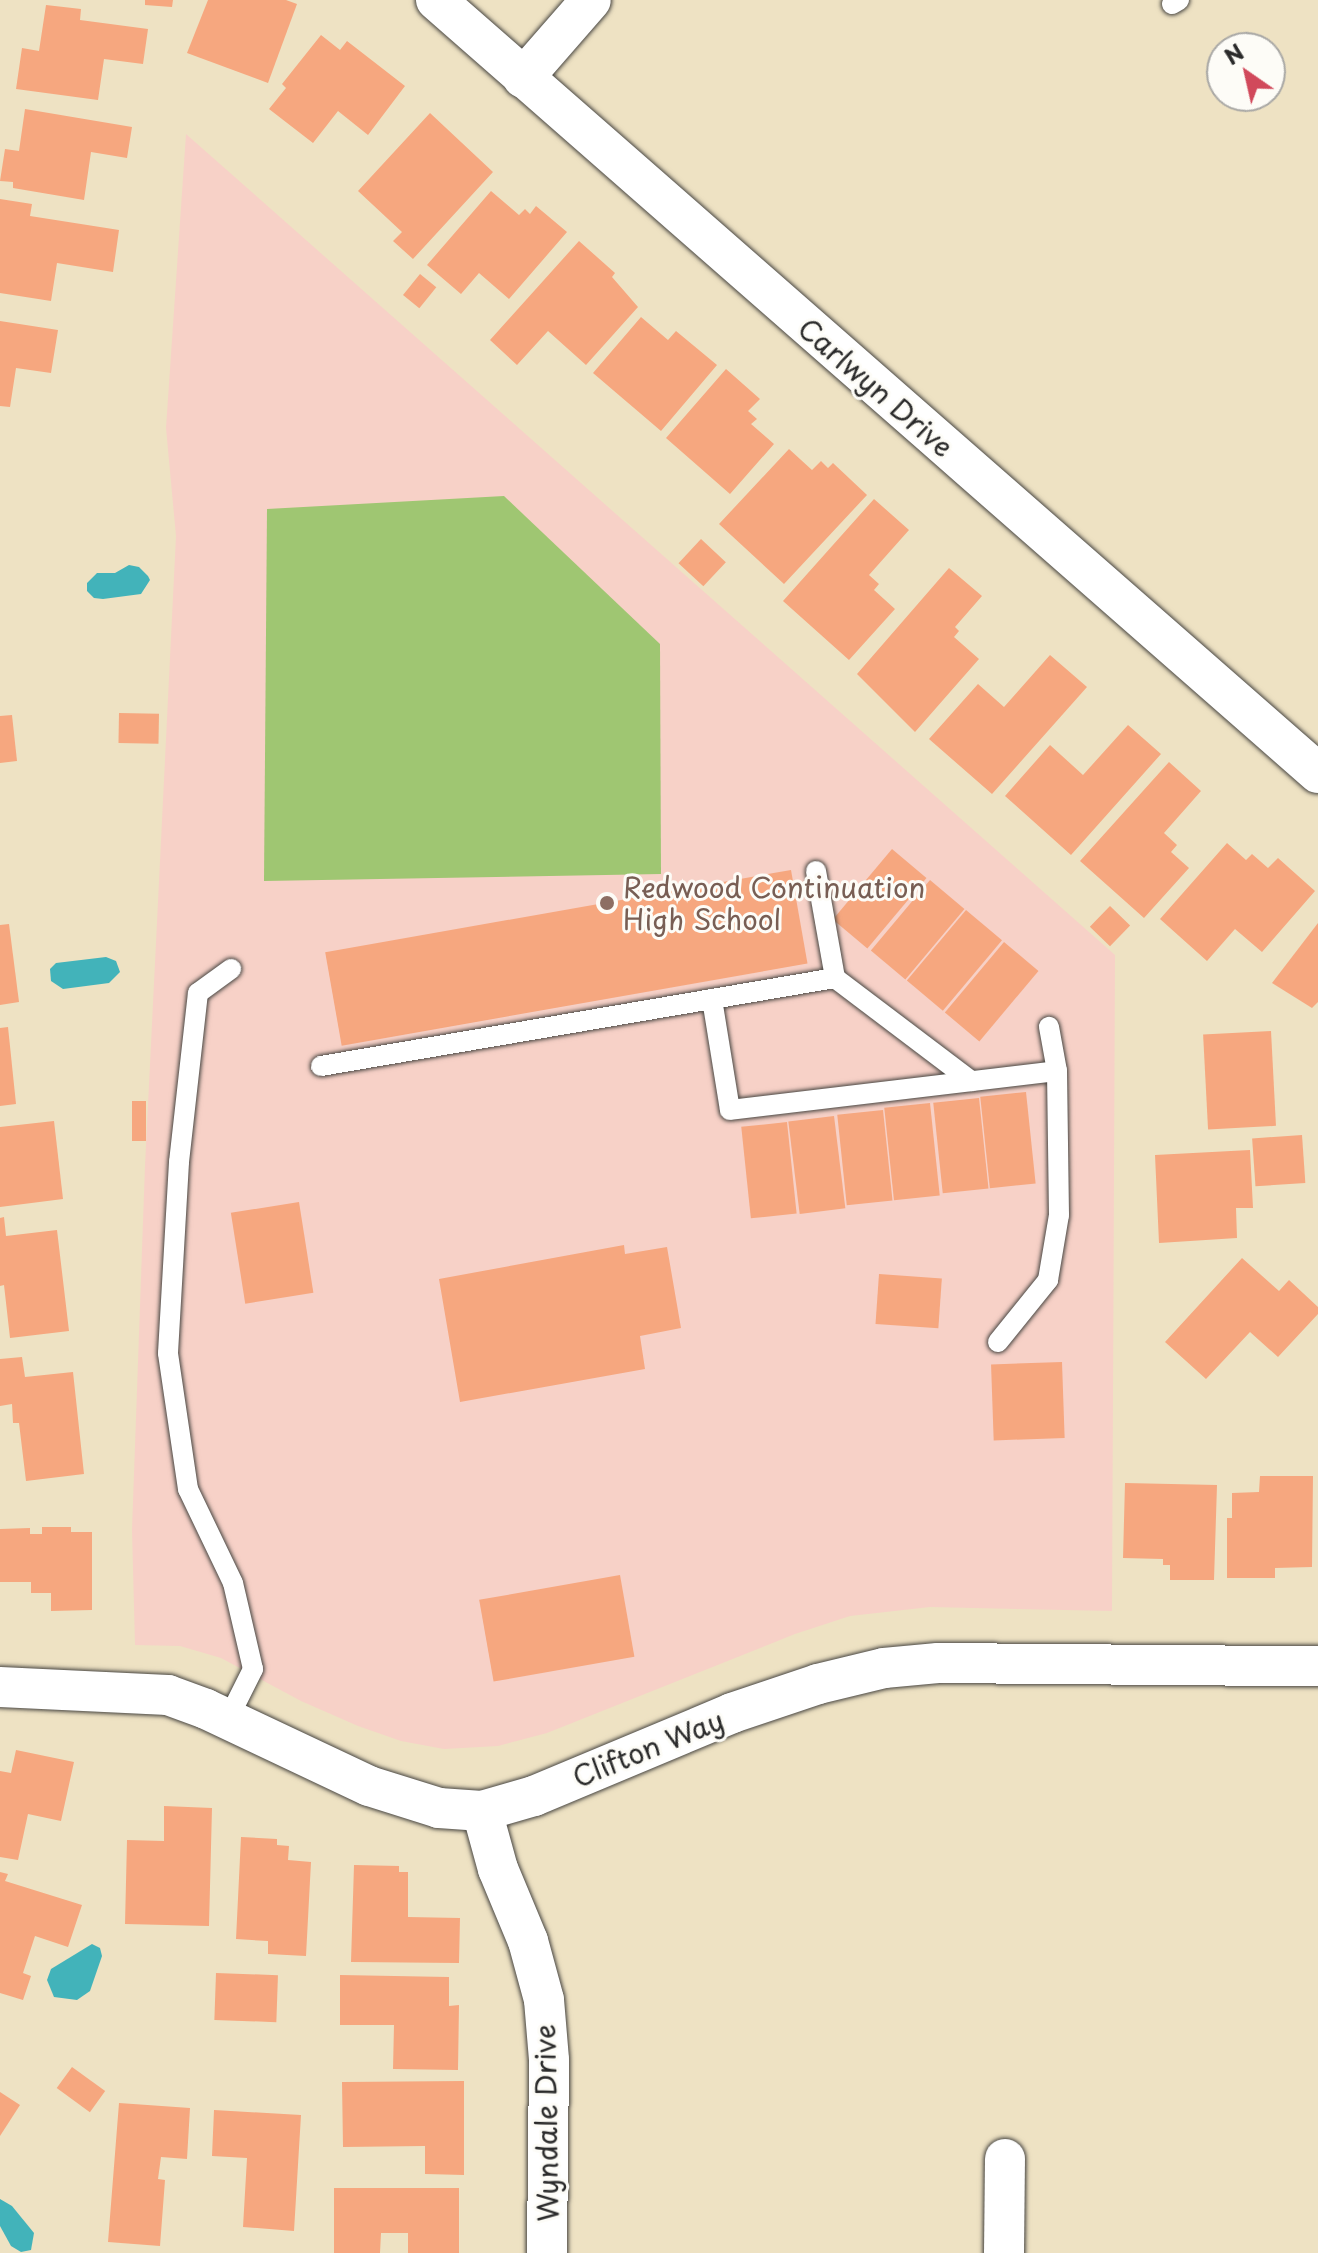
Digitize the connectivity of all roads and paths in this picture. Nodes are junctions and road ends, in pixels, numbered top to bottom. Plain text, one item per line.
1 (436, 0) edge
2 (591, 0) edge
3 (523, 78) junction
4 (1318, 773) edge
5 (816, 871) dead end
6 (231, 969) dead end
7 (835, 978) junction
8 (712, 999) junction
9 (1049, 1027) dead end
10 (321, 1066) dead end
11 (1057, 1071) junction
12 (971, 1081) junction
13 (998, 1342) dead end
14 (1318, 1666) edge
15 (0, 1687) edge
16 (228, 1719) junction
17 (482, 1811) junction
18 (1005, 2159) dead end
19 (547, 2253) edge
20 (1004, 2253) edge

1 - 3 street, Carlwyn Drive
2 - 3 street
3 - 4 street, Carlwyn Drive
5 - 7 lane
6 - 16 lane
7 - 8 lane
7 - 12 lane
8 - 10 lane
8 - 12 lane
9 - 11 lane
11 - 12 lane
11 - 13 lane
14 - 17 street, Clifton Way
15 - 16 street, Clifton Way
16 - 17 street, Clifton Way
17 - 19 street, Wyndale Drive
18 - 20 street

